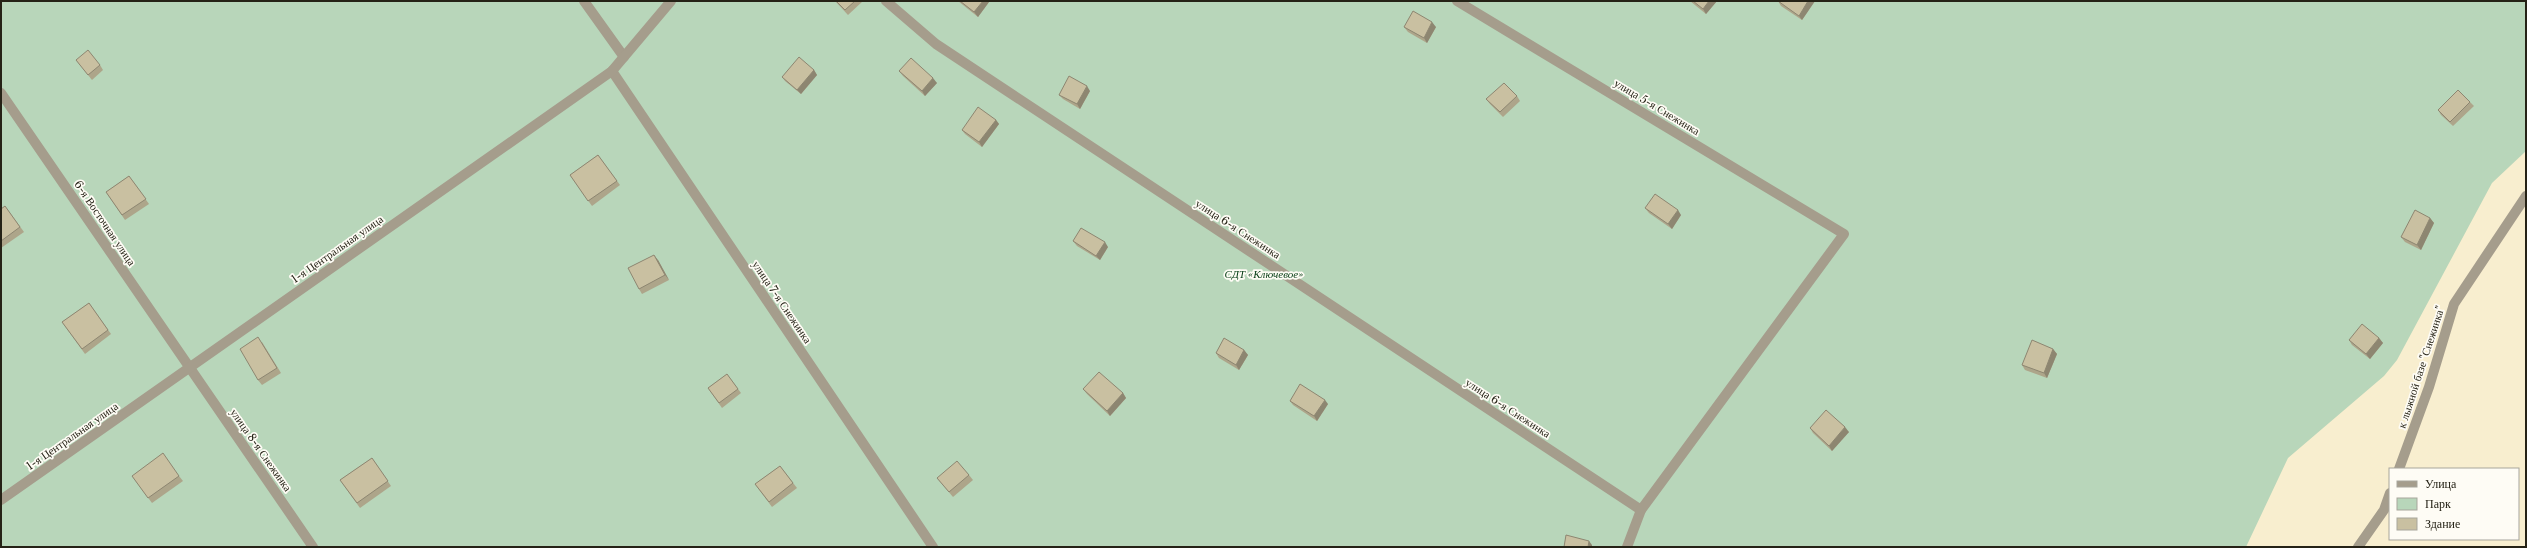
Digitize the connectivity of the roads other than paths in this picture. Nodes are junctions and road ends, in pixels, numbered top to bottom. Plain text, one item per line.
1 (584, 1) edge
2 (671, 1) edge
3 (886, 1) edge
4 (1457, 1) edge
5 (624, 57) junction
6 (612, 71) junction
7 (1, 93) edge
8 (2526, 196) edge
9 (189, 368) junction
10 (2399, 468) edge
11 (2389, 496) edge
12 (1, 500) edge
13 (1641, 510) junction
14 (313, 547) edge
15 (933, 547) edge
16 (1627, 547) edge
17 (2358, 547) edge

1 - 5 street
2 - 5 street, 1-я Центральная улица
3 - 13 street, улица 6-я Снежинка
4 - 13 street, улица 5-я Снежинка
5 - 6 street, 1-я Центральная улица
6 - 9 street, 1-я Центральная улица
6 - 15 street, улица 7-я Снежинка
7 - 9 street, 6-я Восточная улица
8 - 10 street, к лыжной базе "Снежинка"
9 - 12 street, 1-я Центральная улица
9 - 14 street, улица 8-я Снежинка
11 - 17 street
13 - 16 street

